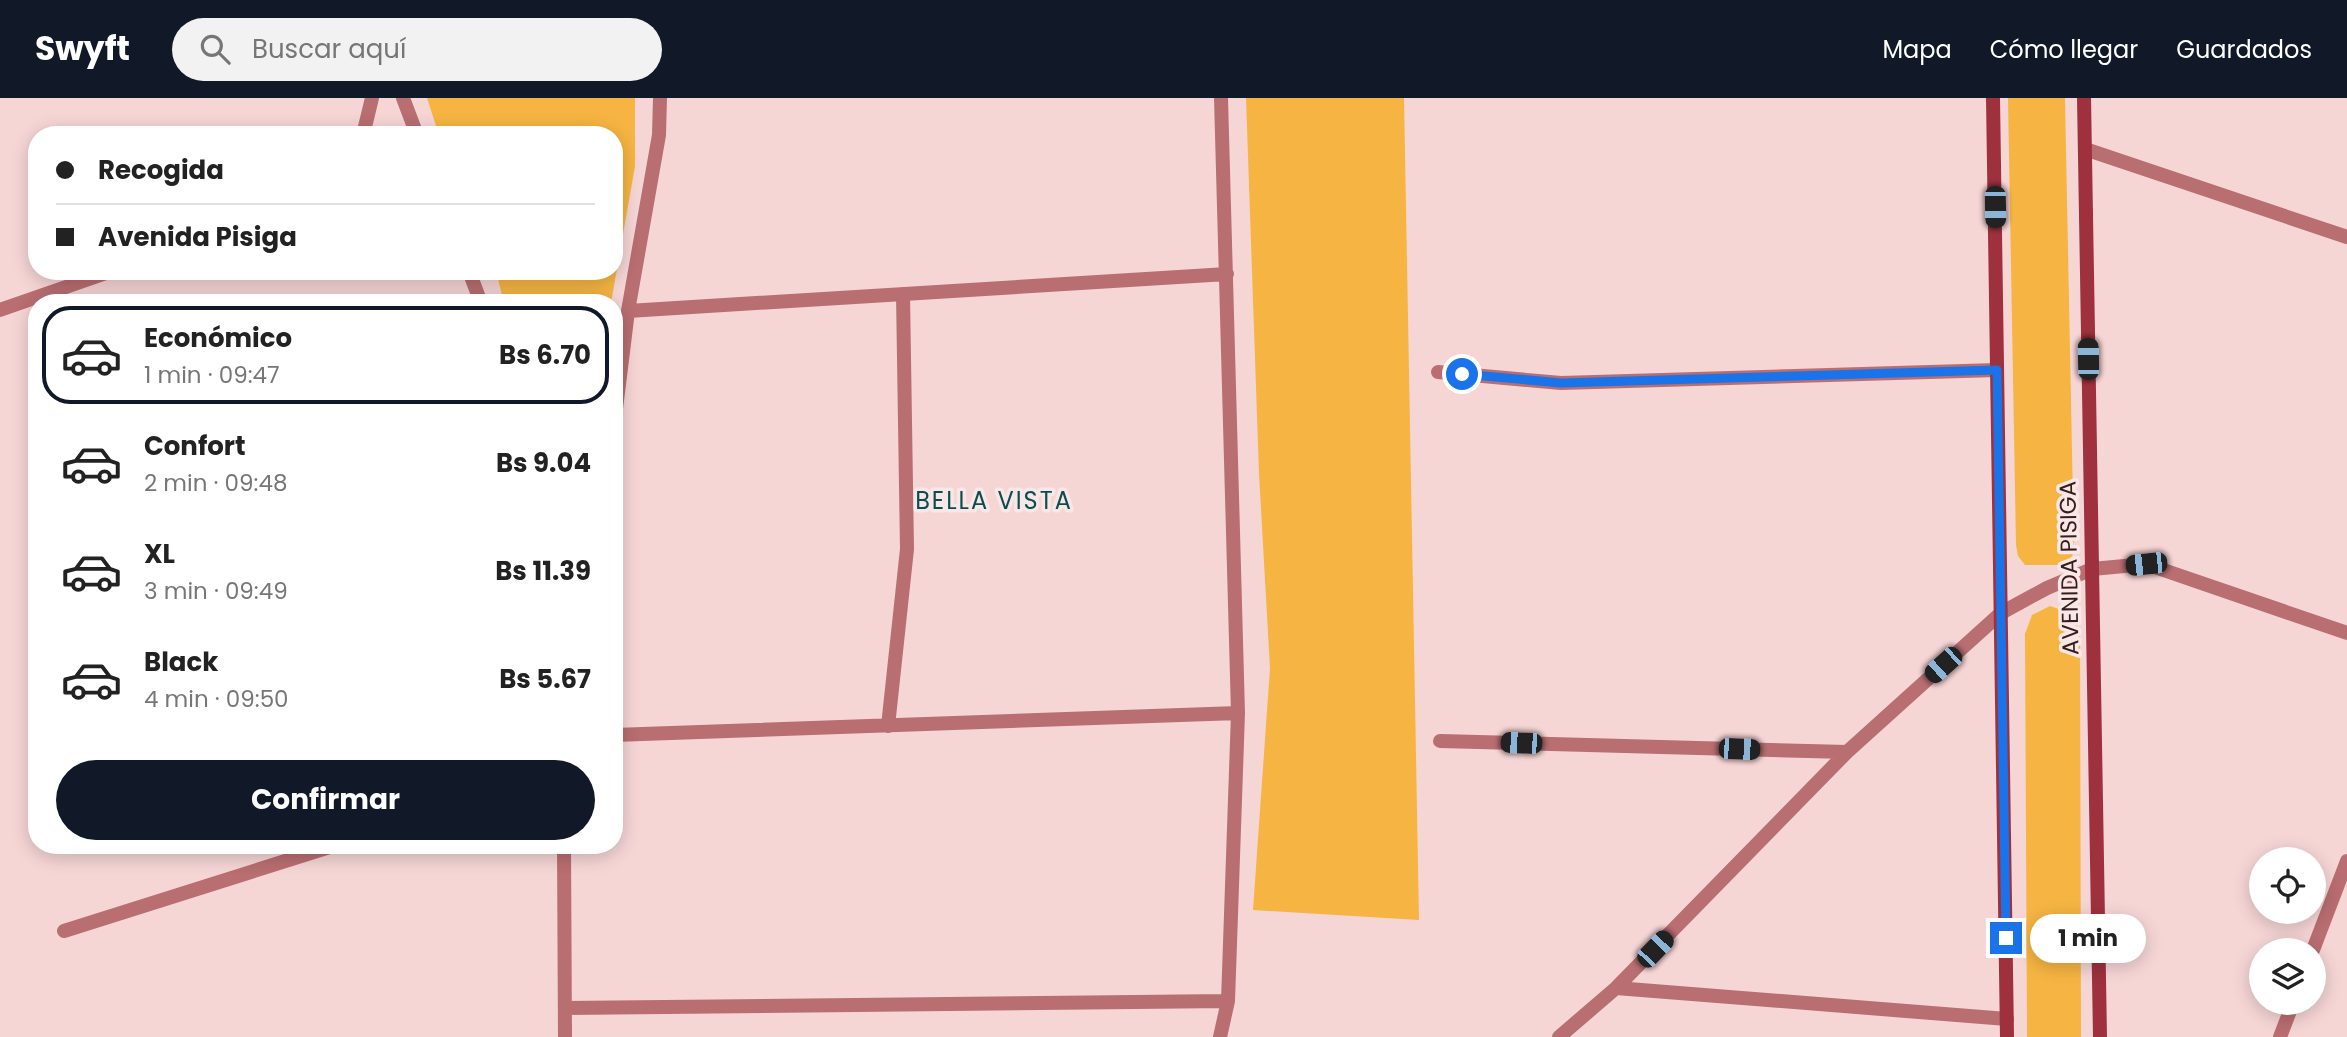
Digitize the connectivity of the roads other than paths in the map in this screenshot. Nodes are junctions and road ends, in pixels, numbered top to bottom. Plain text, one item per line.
1 (372, 98) edge
2 (403, 98) edge
3 (660, 98) edge
4 (1221, 98) edge
5 (1993, 98) edge
6 (2084, 98) edge
7 (365, 126) edge
8 (414, 126) edge
9 (2085, 149) junction
10 (2347, 237) edge
11 (1227, 274) junction
12 (86, 280) edge
13 (46, 294) edge
14 (903, 294) junction
15 (28, 300) edge
16 (0, 310) edge
17 (628, 311) junction
18 (623, 352) edge
19 (1997, 370) junction
20 (1438, 372) dead end
21 (2092, 569) junction
22 (2001, 613) junction
23 (2347, 633) edge
24 (1238, 713) junction
25 (888, 726) junction
26 (623, 735) edge
27 (1440, 741) dead end
28 (1847, 752) junction
29 (308, 854) edge
30 (564, 854) edge
31 (2347, 861) edge
32 (64, 931) dead end
33 (2318, 938) edge
34 (1616, 988) junction
35 (1228, 1002) junction
36 (565, 1008) junction
37 (2288, 1015) edge
38 (2007, 1019) junction
39 (565, 1037) edge
40 (1220, 1037) edge
41 (1559, 1037) edge
42 (2007, 1037) edge
43 (2100, 1037) edge
44 (2280, 1037) edge

1 - 7 street
2 - 8 street
3 - 17 street
4 - 11 street
5 - 19 street
6 - 9 street, AVENIDA PISIGA
9 - 10 street
9 - 21 street, AVENIDA PISIGA
11 - 14 street
11 - 24 street
12 - 13 street
14 - 17 street
14 - 25 street
15 - 16 street
17 - 18 street
19 - 20 street
19 - 22 street
21 - 22 street
21 - 23 street
21 - 43 street, AVENIDA PISIGA
22 - 28 street
22 - 38 street
24 - 25 street
24 - 35 street
25 - 26 street
27 - 28 street
28 - 34 street
29 - 32 street
30 - 36 street
31 - 33 street
34 - 38 street
34 - 41 street
35 - 36 street
35 - 40 street
36 - 39 street
37 - 44 street
38 - 42 street

